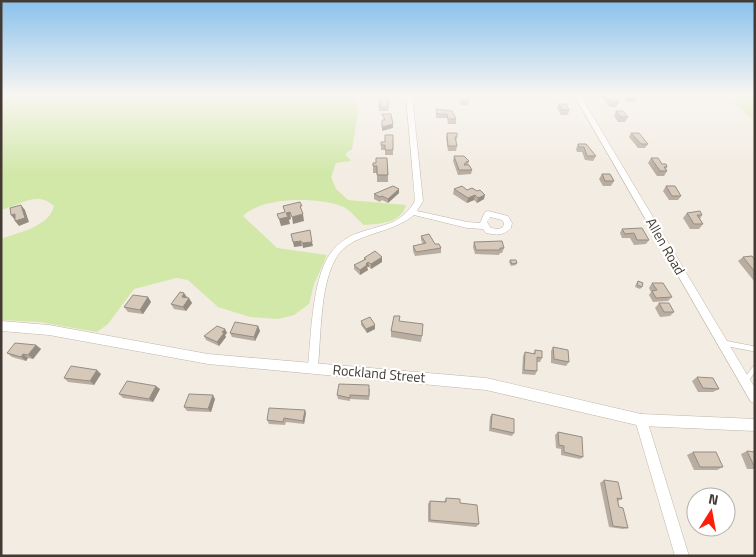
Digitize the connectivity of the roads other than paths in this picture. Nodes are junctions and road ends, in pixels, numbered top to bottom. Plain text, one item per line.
1 (411, 121) edge
2 (592, 121) edge
3 (414, 213) junction
4 (483, 226) dead end
5 (1, 326) edge
6 (724, 343) junction
7 (755, 348) edge
8 (313, 367) junction
9 (755, 369) edge
10 (746, 380) junction
11 (755, 398) edge
12 (641, 420) junction
13 (755, 425) edge
14 (682, 556) edge

1 - 3 street
2 - 6 street, Allen Road
3 - 4 street
3 - 8 street
5 - 8 street, Rockland Street
6 - 7 lane
6 - 10 street, Allen Road
8 - 12 street, Rockland Street
9 - 10 lane
10 - 11 street, Allen Road
12 - 13 street, Rockland Street
12 - 14 street

